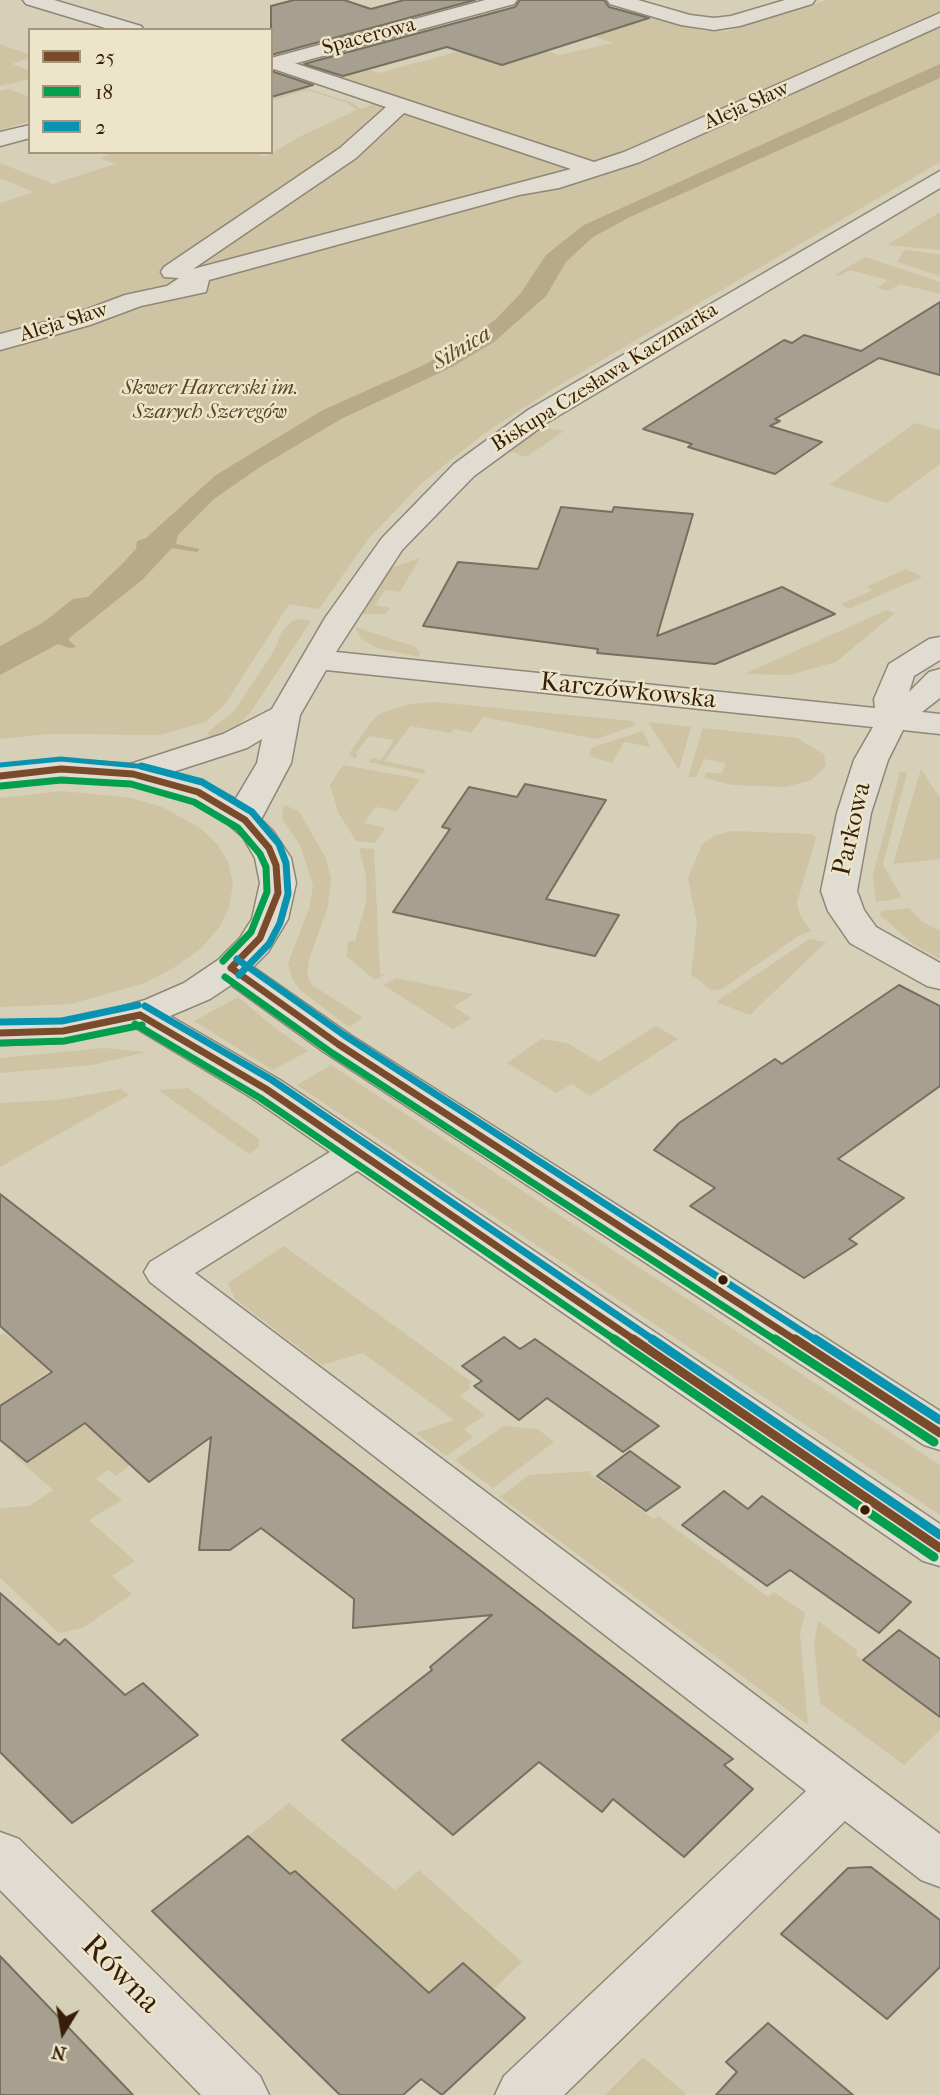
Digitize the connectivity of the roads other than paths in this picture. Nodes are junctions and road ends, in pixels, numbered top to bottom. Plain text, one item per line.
1 (33, 0) edge
2 (507, 0) edge
3 (617, 0) edge
4 (805, 0) edge
5 (940, 19) edge
6 (127, 28) edge
7 (273, 63) edge
8 (399, 106) junction
9 (439, 118) junction
10 (28, 132) edge
11 (0, 139) edge
12 (348, 153) junction
13 (593, 169) junction
14 (940, 178) edge
15 (551, 183) junction
16 (169, 285) junction
17 (127, 302) junction
18 (0, 328) edge
19 (0, 342) edge
20 (940, 646) edge
21 (317, 660) junction
22 (940, 679) edge
23 (284, 715) junction
24 (893, 719) junction
25 (940, 724) edge
26 (133, 774) junction
27 (0, 776) edge
28 (245, 820) junction
29 (231, 968) junction
30 (940, 978) edge
31 (140, 1015) junction
32 (0, 1033) edge
33 (357, 1153) junction
34 (940, 1433) edge
35 (940, 1549) edge
36 (842, 1790) junction
37 (0, 1855) edge
38 (940, 1864) edge
39 (240, 2095) edge
40 (524, 2095) edge

1 - 6 street
2 - 7 street, Spacerowa
3 - 4 street
5 - 13 street, Aleja Sław
7 - 8 street
8 - 9 street
8 - 12 street
9 - 12 street
9 - 13 street
10 - 11 street
12 - 16 street
13 - 15 street, Aleja Sław
14 - 21 street, Biskupa Czesława Kaczmarka
15 - 16 street, Aleja Sław
15 - 16 street, Aleja Sław
16 - 17 street, Aleja Sław
17 - 18 street, Aleja Sław
17 - 19 street, Aleja Sław
20 - 24 street
21 - 23 street, Biskupa Czesława Kaczmarka
21 - 24 street, Karczówkowska
22 - 24 street
23 - 26 street
23 - 28 street, Biskupa Czesława Kaczmarka
24 - 25 street, Karczówkowska
24 - 30 street, Parkowa
26 - 27 street
26 - 28 street
28 - 29 street
29 - 31 street
29 - 34 street
31 - 32 street
31 - 33 street
33 - 35 street
33 - 36 street
36 - 38 street
36 - 40 street
37 - 39 street, Równa

